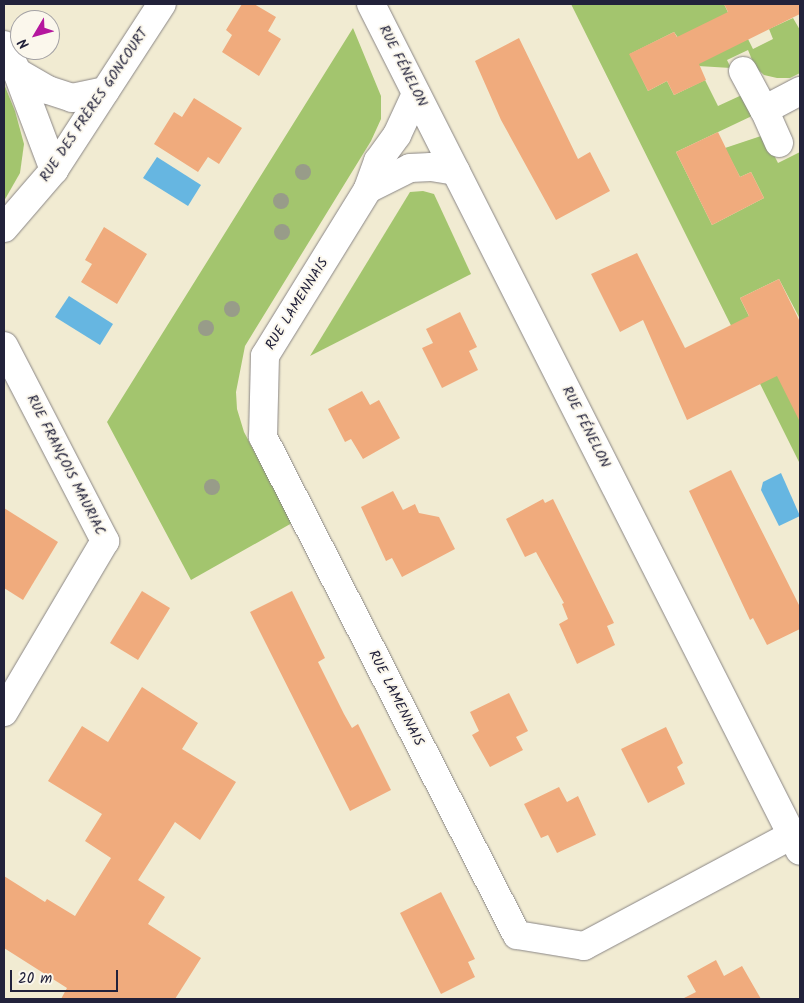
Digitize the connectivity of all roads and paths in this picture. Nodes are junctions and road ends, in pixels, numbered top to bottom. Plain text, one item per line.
1 (162, 4) edge
2 (371, 4) edge
3 (4, 45) edge
4 (744, 71) dead end
5 (17, 72) junction
6 (105, 91) junction
7 (800, 91) edge
8 (416, 94) junction
9 (764, 110) junction
10 (779, 143) dead end
11 (54, 170) junction
12 (456, 171) junction
13 (368, 189) junction
14 (7, 224) edge
15 (4, 346) edge
16 (4, 712) edge
17 (796, 843) edge

1 - 6 street, RUE DES FRÈRES GONCOURT
2 - 8 street, RUE FÉNELON
3 - 5 street
4 - 9 street
5 - 6 street
5 - 11 street
6 - 11 street, RUE DES FRÈRES GONCOURT
7 - 9 street
8 - 12 street, RUE FÉNELON
8 - 13 street
9 - 10 street
11 - 14 street, RUE DES FRÈRES GONCOURT
12 - 13 street
12 - 17 street, RUE FÉNELON
13 - 17 street, RUE LAMENNAIS
15 - 16 street, RUE FRANÇOIS MAURIAC

